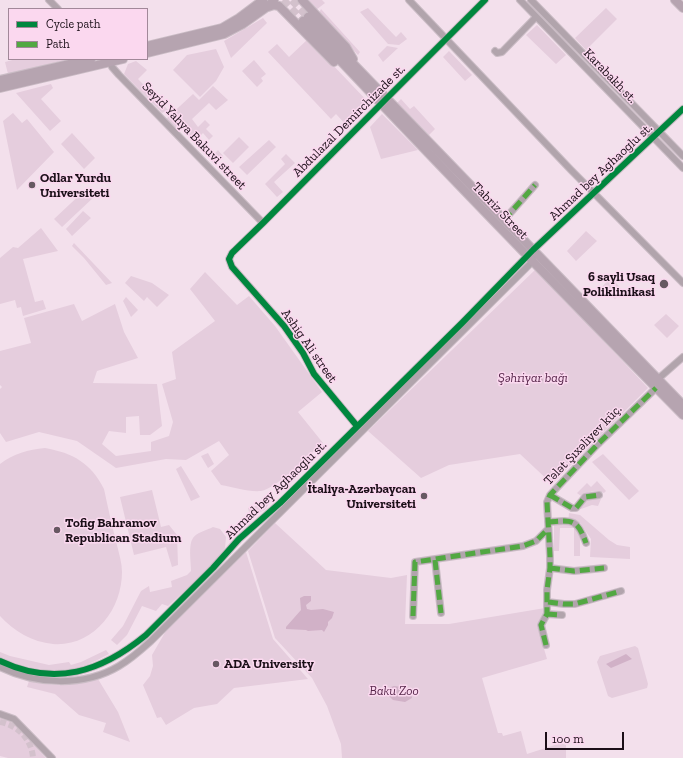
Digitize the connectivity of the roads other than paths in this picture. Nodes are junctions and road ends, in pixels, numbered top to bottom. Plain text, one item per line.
1 (49, 0) edge
2 (274, 0) edge
3 (302, 0) edge
4 (410, 0) edge
5 (486, 0) edge
6 (520, 0) edge
7 (531, 0) edge
8 (675, 0) edge
9 (264, 2) edge
10 (57, 8) edge
11 (683, 8) edge
12 (536, 17) junction
13 (306, 19) tunnel mouth
14 (447, 39) junction
15 (148, 46) edge
16 (495, 50) dead end
17 (148, 53) edge
18 (87, 60) edge
19 (119, 60) edge
20 (110, 62) junction
21 (358, 75) junction
22 (0, 80) edge
23 (613, 84) junction
24 (0, 88) edge
25 (608, 90) junction
26 (383, 101) junction
27 (631, 102) junction
28 (625, 108) junction
29 (683, 109) edge
30 (660, 132) junction
31 (654, 137) junction
32 (683, 156) edge
33 (683, 168) edge
34 (535, 185) dead end
35 (594, 194) junction
36 (504, 220) junction
37 (263, 223) junction
38 (533, 250) junction
39 (229, 259) joint
40 (530, 259) junction
41 (683, 283) edge
42 (683, 357) edge
43 (658, 379) junction
44 (656, 388) junction
45 (683, 405) edge
46 (683, 415) edge
47 (357, 426) junction
48 (550, 495) junction
49 (599, 495) dead end
50 (548, 522) junction
51 (548, 529) junction
52 (246, 533) junction
53 (252, 540) junction
54 (586, 542) dead end
55 (435, 560) junction
56 (550, 568) junction
57 (604, 568) dead end
58 (622, 591) dead end
59 (548, 602) junction
60 (441, 613) dead end
61 (547, 614) junction
62 (562, 615) dead end
63 (413, 616) dead end
64 (546, 645) dead end
65 (0, 661) edge
66 (107, 662) junction
67 (0, 668) edge
68 (110, 670) junction
69 (0, 714) edge
70 (52, 758) edge

1 - 10 street
2 - 9 main road
3 - 21 main road
4 - 14 street
5 - 14 street, Abdulazal Demirchizade st.
6 - 12 street, Karabakh st.
7 - 23 street, Karabakh st.
8 - 11 main road
9 - 15 main road
9 - 17 main road
9 - 21 main road
12 - 16 street
12 - 25 street, Karabakh st.
13 - 21 main road, Tabriz Street
14 - 26 street, Abdulazal Demirchizade st.
14 - 35 street
18 - 22 main road
19 - 20 main road
20 - 24 main road
20 - 37 street, Seyid Yahya Bakuvi street
21 - 26 main road, Tabriz Street
23 - 25 street
23 - 27 street, Karabakh st.
25 - 28 street, Karabakh st.
26 - 36 main road, Tabriz Street
26 - 37 street, Abdulazal Demirchizade st.
26 - 40 main road, Tabriz Street
27 - 28 street
27 - 30 street, Karabakh st.
28 - 31 street, Karabakh st.
29 - 30 street, Ahmad bey Aghaoglu st.
30 - 31 street, Ahmad bey Aghaoglu st.
30 - 32 street, Karabakh st.
31 - 33 street, Karabakh st.
31 - 35 street, Ahmad bey Aghaoglu st.
34 - 36 street
35 - 38 street, Ahmad bey Aghaoglu st.
35 - 41 street
36 - 38 main road, Tabriz Street
37 - 39 street, Abdulazal Demirchizade st.
38 - 40 street, Ahmad bey Aghaoglu st.
38 - 43 main road, Tabriz Street
39 - 47 street, Ashig Ali street
40 - 44 main road, Tabriz Street
40 - 47 street, Ahmad bey Aghaoglu st.
40 - 53 street, Ahmad bey Aghaoglu st.
42 - 43 street
43 - 45 main road, Tabriz Street
44 - 46 main road, Tabriz Street
44 - 48 street, Tələt Şıxəliyev küç.
47 - 52 street, Ahmad bey Aghaoglu st.
48 - 49 street
48 - 50 street, Tələt Şıxəliyev küç.
50 - 51 street, Tələt Şıxəliyev küç.
50 - 54 street
51 - 55 street
51 - 56 street, Tələt Şıxəliyev küç.
52 - 53 street
52 - 66 street, Ahmad bey Aghaoglu st.
53 - 68 street, Ahmad bey Aghaoglu st.
55 - 60 street
55 - 63 street
56 - 57 street
56 - 59 street, Tələt Şıxəliyev küç.
58 - 59 street
59 - 61 street, Tələt Şıxəliyev küç.
61 - 62 street
61 - 64 street, Tələt Şıxəliyev küç.
65 - 66 street, Ahmad bey Aghaoglu st.
66 - 68 street
67 - 68 street, Ahmad bey Aghaoglu st.
69 - 70 street

